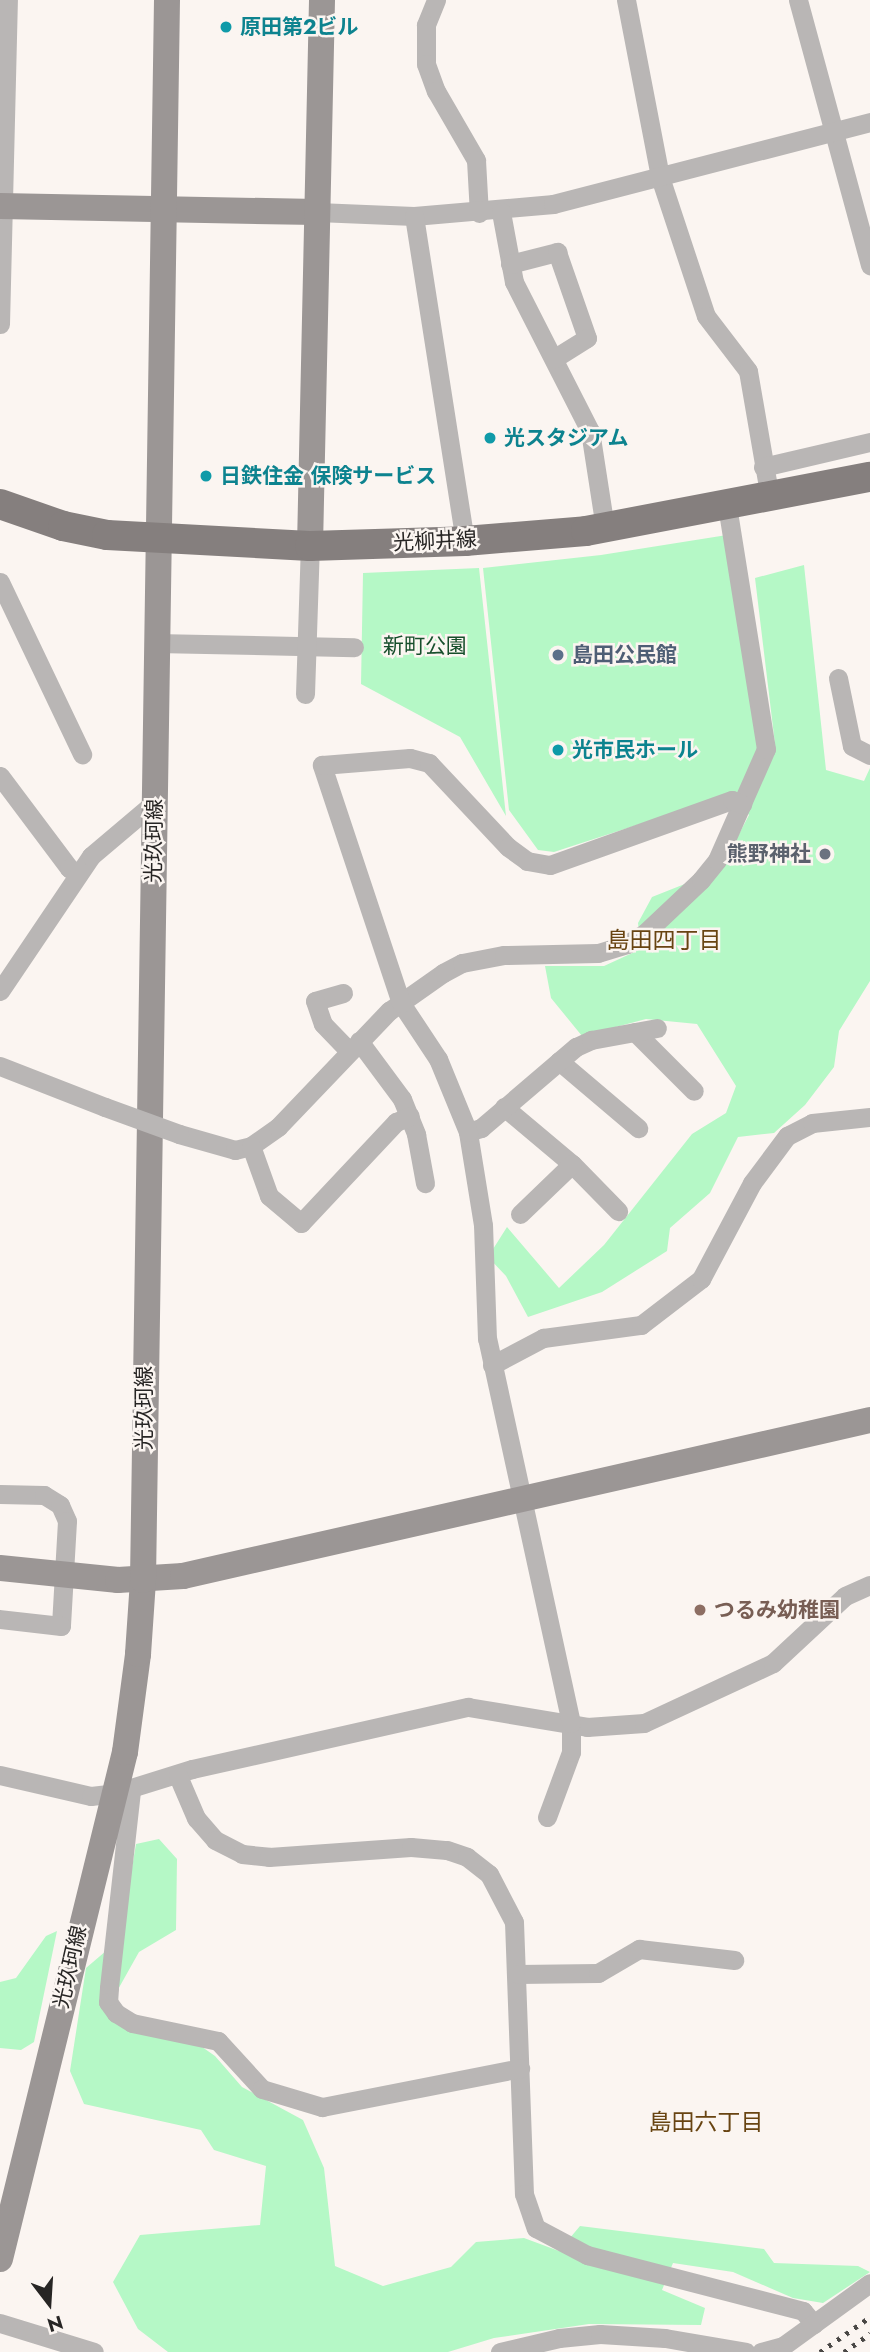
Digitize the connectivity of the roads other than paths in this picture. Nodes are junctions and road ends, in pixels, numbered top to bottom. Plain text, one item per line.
1 (8, 0) edge
2 (167, 0) edge
3 (322, 0) edge
4 (436, 0) edge
5 (626, 0) edge
6 (798, 0) edge
7 (870, 122) edge
8 (834, 132) junction
9 (660, 177) junction
10 (1, 206) edge
11 (162, 209) junction
12 (317, 212) junction
13 (502, 212) junction
14 (479, 213) junction
15 (414, 216) junction
16 (510, 264) junction
17 (870, 265) edge
18 (0, 324) edge
19 (555, 358) junction
20 (870, 442) edge
21 (763, 467) junction
22 (870, 477) edge
23 (770, 499) junction
24 (0, 504) edge
25 (727, 506) junction
26 (605, 528) junction
27 (156, 541) junction
28 (465, 541) junction
29 (310, 546) junction
30 (0, 582) edge
31 (155, 643) junction
32 (307, 645) junction
33 (354, 647) dead end
34 (838, 678) dead end
35 (306, 694) dead end
36 (82, 754) dead end
37 (870, 755) edge
38 (0, 776) edge
39 (155, 802) junction
40 (742, 804) junction
41 (78, 874) junction
42 (0, 991) edge
43 (343, 993) dead end
44 (401, 1003) junction
45 (657, 1028) dead end
46 (635, 1032) junction
47 (354, 1046) junction
48 (559, 1060) junction
49 (0, 1066) edge
50 (694, 1090) dead end
51 (504, 1107) junction
52 (410, 1116) junction
53 (870, 1117) edge
54 (638, 1128) dead end
55 (468, 1132) junction
56 (251, 1146) junction
57 (572, 1164) junction
58 (425, 1183) dead end
59 (618, 1211) dead end
60 (520, 1214) dead end
61 (492, 1365) junction
62 (870, 1420) edge
63 (0, 1493) edge
64 (523, 1497) junction
65 (0, 1568) edge
66 (65, 1575) junction
67 (143, 1580) junction
68 (870, 1586) edge
69 (0, 1619) edge
70 (571, 1723) junction
71 (0, 1774) edge
72 (178, 1776) junction
73 (123, 1792) junction
74 (547, 1817) dead end
75 (734, 1960) dead end
76 (518, 1974) junction
77 (520, 2068) junction
78 (0, 2259) edge
79 (870, 2283) edge
80 (0, 2323) edge
81 (814, 2324) junction
82 (94, 2352) edge
83 (500, 2352) edge
84 (746, 2352) edge
85 (761, 2352) edge

1 - 10 street
2 - 11 street, 光玖珂線
3 - 12 street
4 - 14 street
5 - 9 street
6 - 8 street
7 - 8 street
8 - 9 street
8 - 17 street
9 - 13 street
9 - 21 street
10 - 11 street
10 - 18 street
11 - 12 street
11 - 27 street, 光玖珂線
12 - 15 street
12 - 29 street
13 - 14 street
13 - 16 street
14 - 15 street
15 - 28 street
16 - 19 street
16 - 19 street
19 - 26 street
20 - 21 street
21 - 23 street
22 - 23 main road, 光柳井線
23 - 25 main road, 光柳井線
24 - 27 main road, 光柳井線
25 - 26 main road, 光柳井線
25 - 40 street
26 - 28 main road, 光柳井線
27 - 29 main road, 光柳井線
27 - 31 street, 光玖珂線
28 - 29 main road, 光柳井線
29 - 32 street
30 - 36 street
31 - 32 street
31 - 39 street, 光玖珂線
32 - 33 street
32 - 35 street
34 - 37 street
38 - 41 street
39 - 41 street
39 - 67 street, 光玖珂線
40 - 44 street
40 - 44 street
41 - 42 street
43 - 47 street
44 - 47 street
44 - 55 street
45 - 46 street
46 - 48 street
46 - 50 street
47 - 52 street
47 - 56 street
48 - 51 street
48 - 54 street
49 - 56 street, bridge
51 - 55 street
51 - 57 street
52 - 56 street
52 - 58 street
53 - 61 street
55 - 61 street
57 - 59 street
57 - 60 street
61 - 64 street
62 - 64 street
63 - 66 street
64 - 67 street
64 - 70 street
65 - 66 street
66 - 67 street
66 - 69 street
67 - 73 street, 光玖珂線
68 - 70 street
70 - 72 street
70 - 74 street
71 - 73 street
72 - 73 street
72 - 76 street
73 - 77 street
73 - 78 street, 光玖珂線
75 - 76 street
76 - 77 street
77 - 81 street
79 - 81 street
80 - 82 street
81 - 85 street
83 - 84 street

